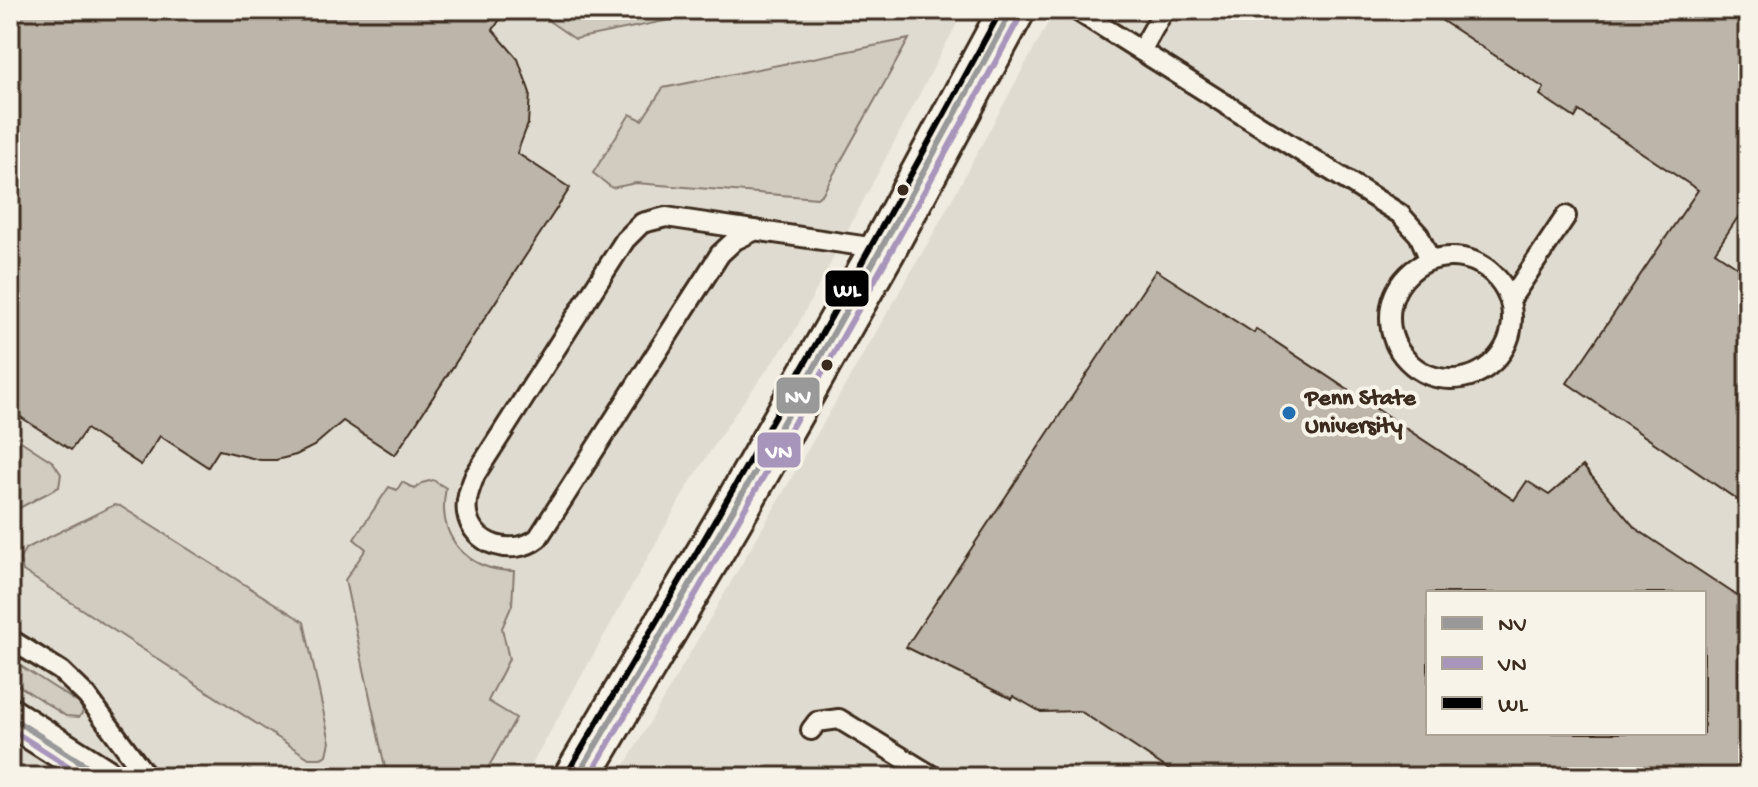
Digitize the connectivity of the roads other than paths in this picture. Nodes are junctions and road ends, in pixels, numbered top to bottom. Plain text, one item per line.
1 (1012, 10) edge
2 (1076, 10) edge
3 (1164, 10) edge
4 (1141, 51) junction
5 (1566, 216) dead end
6 (756, 230) junction
7 (883, 249) junction
8 (1430, 260) junction
9 (1510, 300) junction
10 (10, 639) edge
11 (10, 717) edge
12 (811, 730) dead end
13 (104, 777) edge
14 (147, 777) edge
15 (577, 777) edge
16 (934, 777) edge

1 - 7 main road
2 - 4 lane
3 - 4 lane
4 - 8 lane
5 - 9 lane
6 - 6 lane
6 - 7 lane
7 - 15 main road
8 - 9 lane
8 - 9 lane
10 - 14 lane
11 - 13 street
12 - 16 lane

